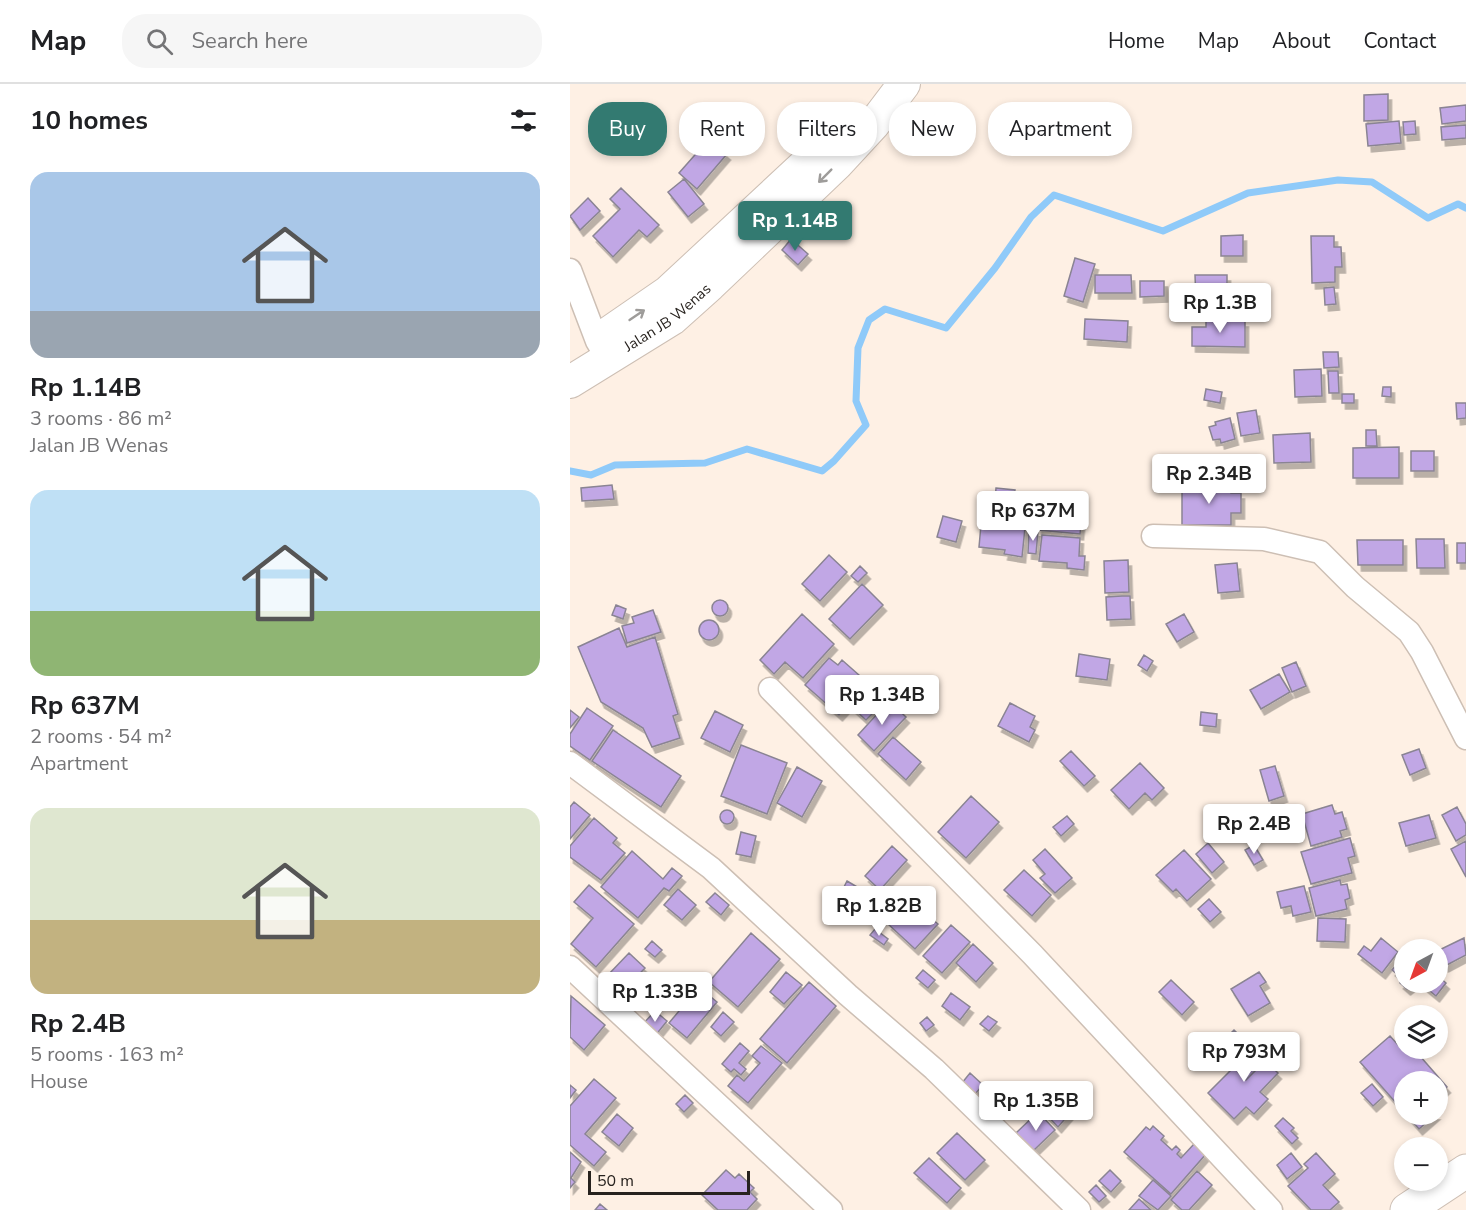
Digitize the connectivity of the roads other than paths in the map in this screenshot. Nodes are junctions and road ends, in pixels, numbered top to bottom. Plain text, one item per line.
1 (881, 84) edge
2 (904, 84) edge
3 (570, 270) edge
4 (602, 350) junction
5 (570, 357) edge
6 (570, 382) edge
7 (1153, 536) dead end
8 (770, 689) dead end
9 (1466, 738) edge
10 (570, 763) edge
11 (570, 967) edge
12 (1466, 1171) edge
13 (831, 1210) edge
14 (1079, 1210) edge
15 (1271, 1210) edge
16 (1407, 1210) edge

4 -> 1 main road, Jalan JB Wenas
2 -> 4 main road, Jalan JB Wenas
3 - 4 street
4 - 5 main road, Jalan JB Wenas
4 - 6 main road, Jalan JB Wenas
7 - 9 street
8 - 15 street
10 - 14 street
11 - 13 street
12 - 16 highway

